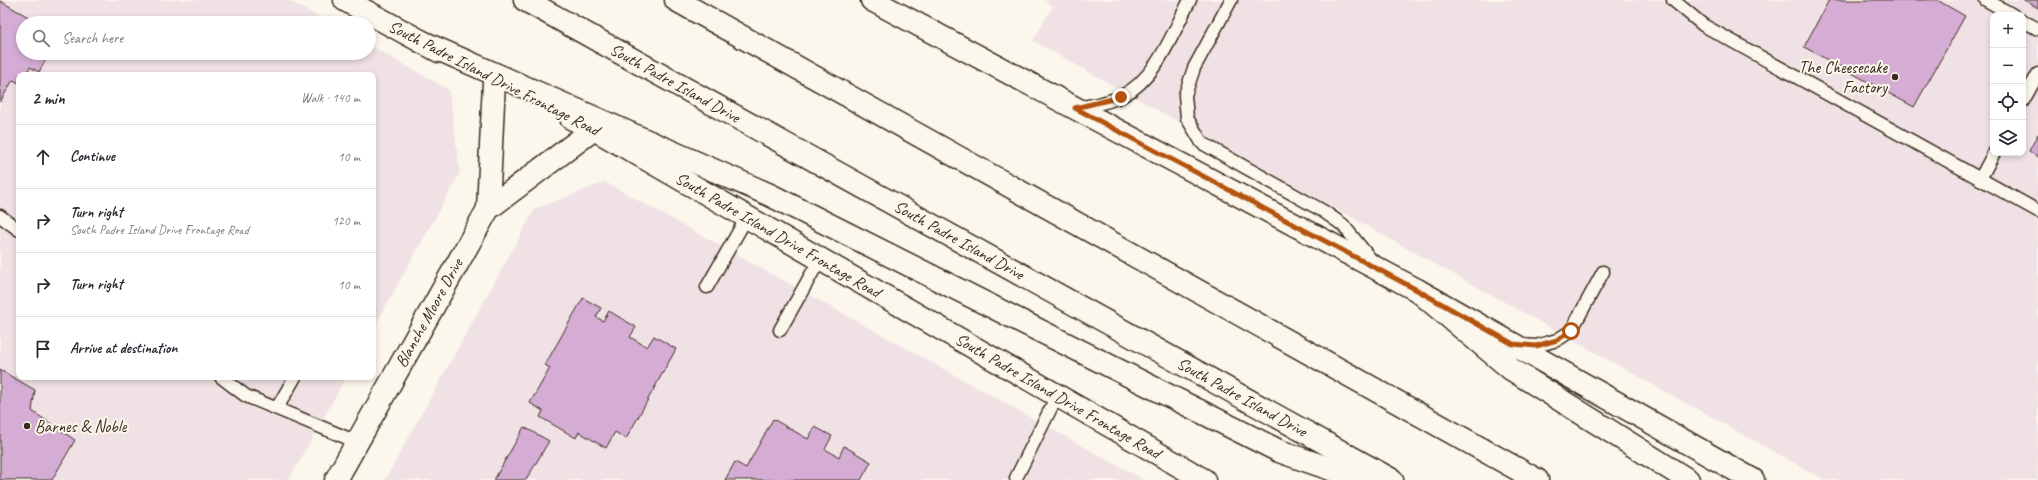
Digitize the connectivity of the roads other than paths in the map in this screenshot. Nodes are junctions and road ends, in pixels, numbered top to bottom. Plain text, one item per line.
1 (345, 0) edge
2 (525, 0) edge
3 (676, 0) edge
4 (872, 0) edge
5 (1190, 0) edge
6 (1231, 0) edge
7 (1673, 0) edge
8 (1986, 0) edge
9 (2008, 12) edge
10 (374, 16) edge
11 (376, 17) edge
12 (2026, 23) edge
13 (2038, 29) edge
14 (422, 42) junction
15 (2038, 74) edge
16 (494, 82) junction
17 (2026, 96) edge
18 (1075, 108) junction
19 (594, 129) junction
20 (1992, 156) edge
21 (1980, 179) junction
22 (488, 209) junction
23 (2038, 211) edge
24 (0, 216) edge
25 (747, 217) junction
26 (16, 228) edge
27 (820, 259) junction
28 (1379, 270) junction
29 (1604, 272) dead end
30 (707, 287) dead end
31 (1417, 290) junction
32 (780, 330) dead end
33 (1513, 344) junction
34 (225, 380) edge
35 (293, 380) edge
36 (1057, 396) junction
37 (277, 408) junction
38 (357, 442) junction
39 (1016, 478) dead end
40 (336, 480) edge
41 (1204, 480) edge
42 (1362, 480) edge
43 (1392, 480) edge
44 (1537, 480) edge
45 (1688, 480) edge
46 (1753, 480) edge

1 - 10 main road, South Padre Island Drive Frontage Road
2 - 43 main road, South Padre Island Drive
3 - 44 main road
4 - 18 main road
5 - 18 lane
6 - 28 lane
7 - 21 lane
8 - 9 lane
11 - 14 main road, South Padre Island Drive Frontage Road
12 - 13 lane
14 - 16 main road, South Padre Island Drive Frontage Road
14 - 42 main road
15 - 17 lane
16 - 19 main road, South Padre Island Drive Frontage Road
16 - 22 main road, Blanche Moore Drive
18 - 28 main road
19 - 22 main road, Blanche Moore Drive
19 - 25 main road, South Padre Island Drive Frontage Road
20 - 21 lane
21 - 23 lane
22 - 38 main road, Blanche Moore Drive
24 - 26 lane
25 - 27 main road, South Padre Island Drive Frontage Road
25 - 30 lane
27 - 32 lane
27 - 36 main road, South Padre Island Drive Frontage Road
28 - 31 main road
29 - 33 lane
31 - 33 main road
31 - 45 main road
33 - 46 main road
34 - 37 lane
35 - 37 lane
36 - 39 lane
36 - 41 main road, South Padre Island Drive Frontage Road
37 - 38 lane
38 - 40 main road, Blanche Moore Drive

